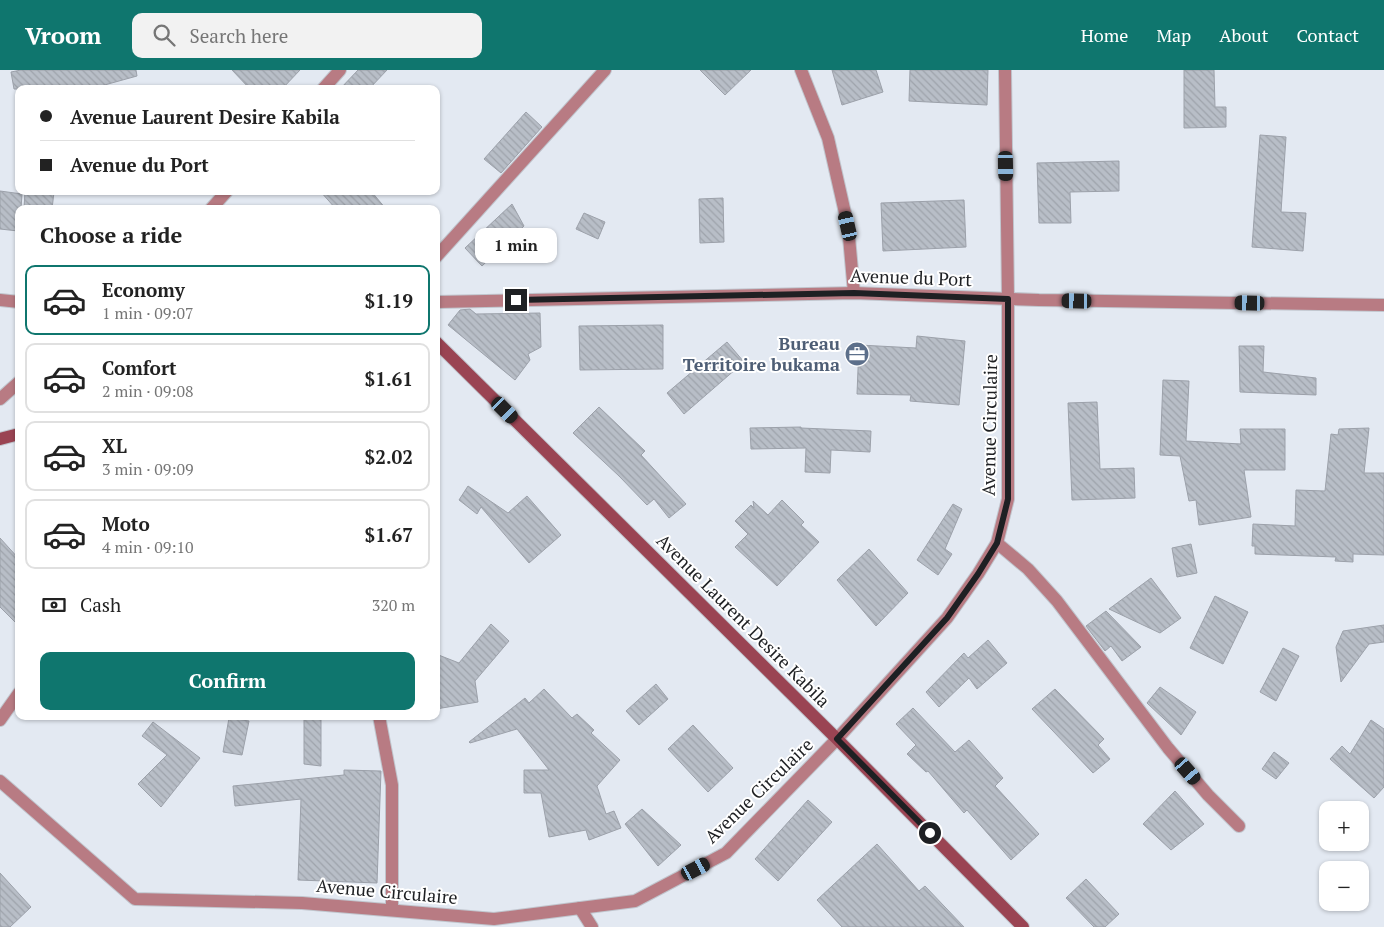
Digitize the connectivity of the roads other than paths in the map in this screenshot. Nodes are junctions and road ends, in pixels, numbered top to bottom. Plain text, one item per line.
1 (340, 70) edge
2 (605, 70) edge
3 (801, 70) edge
4 (1005, 70) edge
5 (327, 85) edge
6 (223, 195) edge
7 (215, 205) edge
8 (440, 253) edge
9 (854, 293) junction
10 (1008, 299) junction
11 (0, 300) edge
12 (15, 302) edge
13 (440, 302) edge
14 (1384, 305) edge
15 (440, 346) edge
16 (15, 386) edge
17 (0, 399) edge
18 (15, 435) edge
19 (0, 439) edge
20 (997, 543) junction
21 (15, 699) edge
22 (0, 720) edge
23 (380, 720) edge
24 (837, 739) junction
25 (0, 781) edge
26 (1239, 826) dead end
27 (580, 908) junction
28 (392, 910) junction
29 (592, 927) edge
30 (1023, 927) edge

1 - 5 street
2 - 8 street
3 - 9 street
4 - 10 street, Avenue Circulaire
6 - 7 street
9 - 10 street, Avenue du Port
9 - 13 street, Avenue du Port
10 - 14 street, Avenue du Port
10 - 20 street, Avenue Circulaire
11 - 12 street
15 - 24 main road, Avenue Laurent Desire Kabila
16 - 17 street
18 - 19 main road
20 - 24 street, Avenue Circulaire
20 - 26 street
21 - 22 street
23 - 28 street
24 - 27 street, Avenue Circulaire
24 - 30 main road, Avenue Laurent Desire Kabila
25 - 28 street, Avenue Circulaire
27 - 28 street, Avenue Circulaire
27 - 29 street

